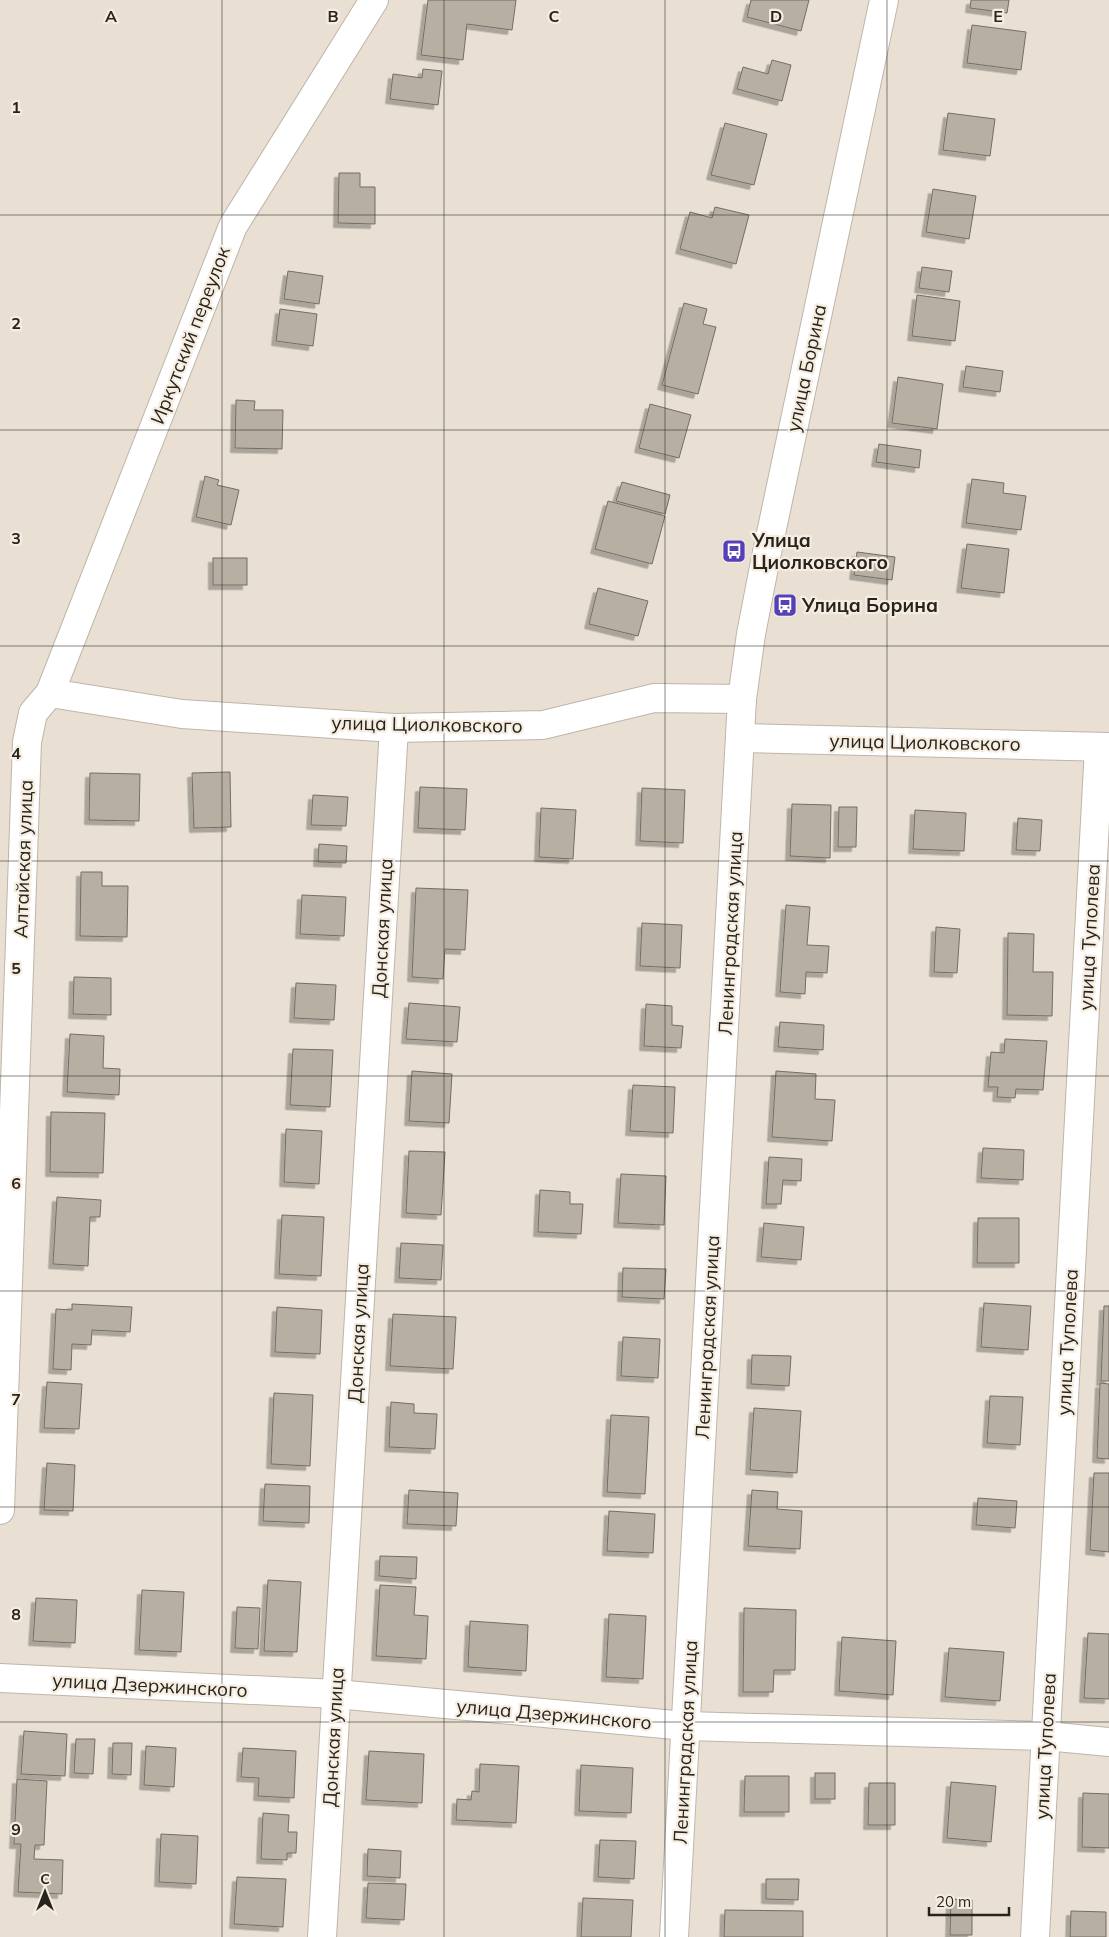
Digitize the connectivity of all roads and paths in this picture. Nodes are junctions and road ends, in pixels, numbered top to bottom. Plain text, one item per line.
1 (374, 0) edge
2 (884, 0) edge
3 (50, 693) junction
4 (742, 699) junction
5 (394, 728) junction
6 (740, 738) junction
7 (1104, 747) edge
8 (0, 1510) edge
9 (0, 1678) edge
10 (336, 1694) junction
11 (686, 1726) junction
12 (1046, 1736) junction
13 (1109, 1742) edge
14 (322, 1937) edge
15 (674, 1937) edge
16 (1035, 1937) edge

1 - 3 street, Иркутский переулок
2 - 4 street, улица Борина
3 - 5 street, улица Циолковского
3 - 8 street, Алтайская улица
4 - 5 street, улица Циолковского
4 - 6 street, улица Борина
5 - 10 street, Донская улица
6 - 7 street, улица Циолковского
6 - 11 street, Ленинградская улица
7 - 12 street, улица Туполева
9 - 10 street, улица Дзержинского
10 - 11 street, улица Дзержинского
10 - 14 street, Донская улица
11 - 12 street, улица Дзержинского
11 - 15 street, Ленинградская улица
12 - 13 street, улица Дзержинского
12 - 16 street, улица Туполева

